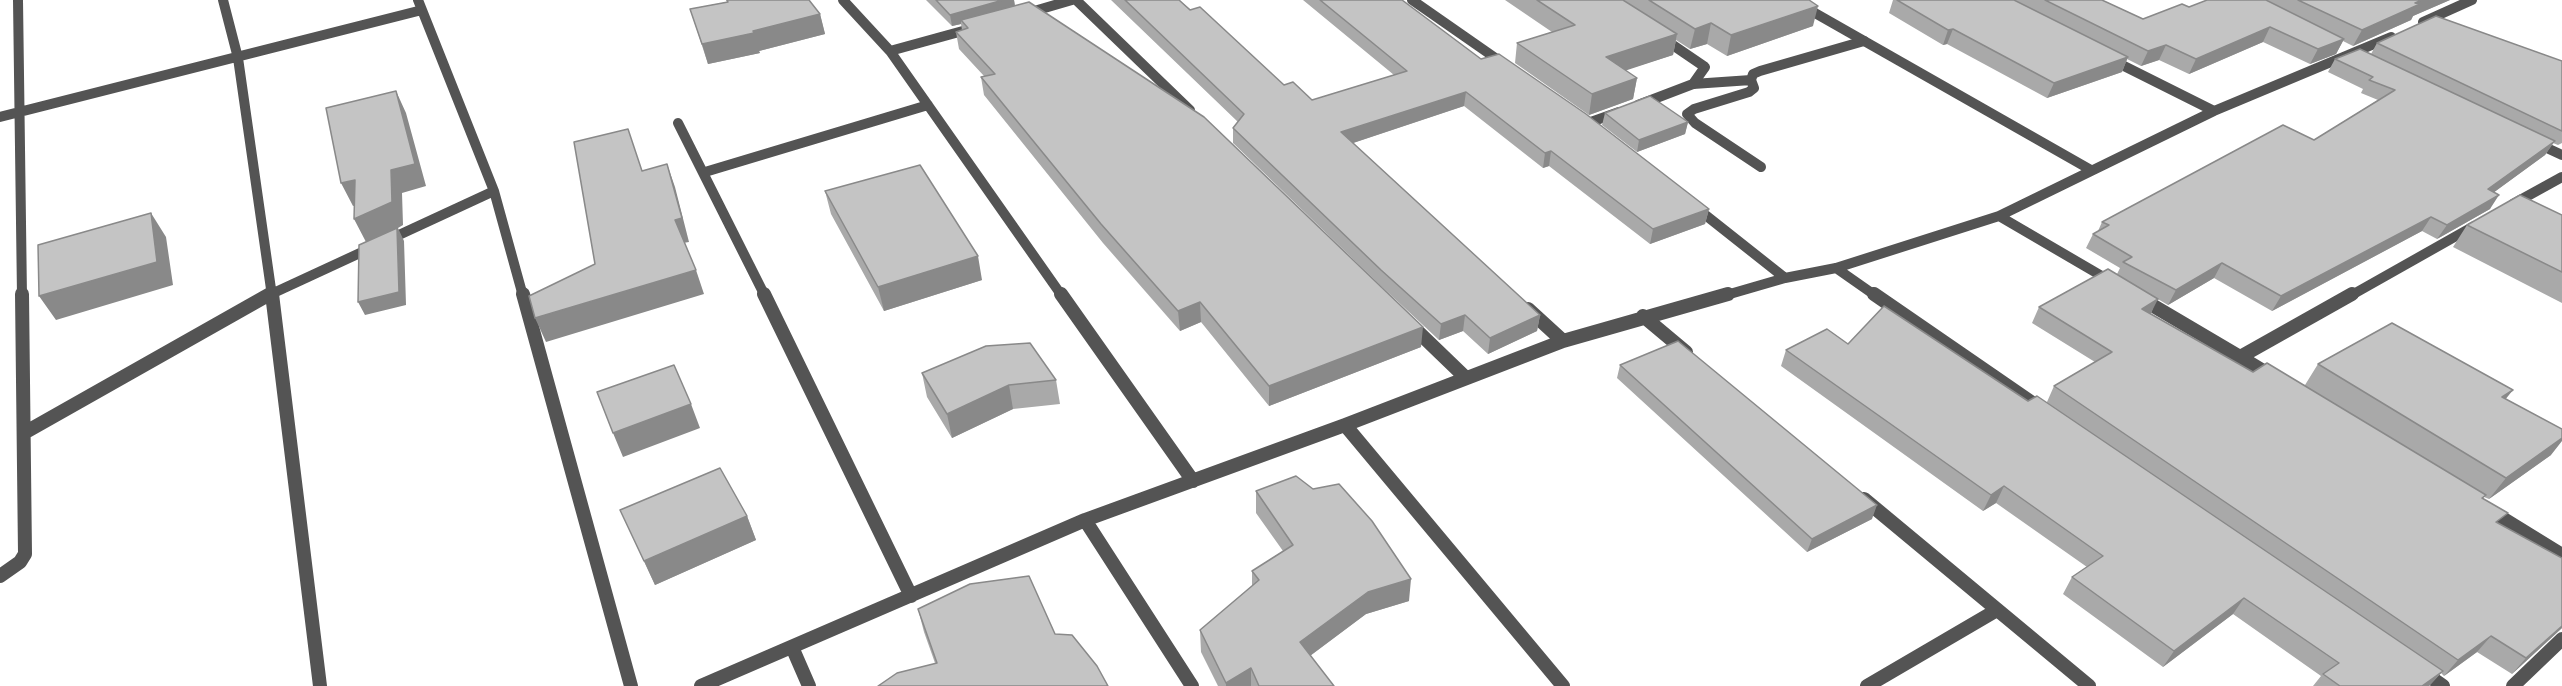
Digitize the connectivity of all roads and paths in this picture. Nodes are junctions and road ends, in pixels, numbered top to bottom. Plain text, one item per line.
1 (18, 0) edge
2 (223, 0) edge
3 (843, 0) edge
4 (1074, 0) edge
5 (1412, 0) edge
6 (1792, 0) edge
7 (2472, 0) edge
8 (420, 5) edge
9 (1016, 16) edge
10 (981, 26) edge
11 (1650, 30) edge
12 (1864, 41) junction
13 (890, 51) junction
14 (2099, 53) edge
15 (238, 58) junction
16 (1510, 69) edge
17 (1751, 80) junction
18 (1693, 84) junction
19 (928, 105) junction
20 (2214, 111) junction
21 (19, 112) junction
22 (1195, 115) edge
23 (0, 117) edge
24 (1578, 117) edge
25 (678, 123) dead end
26 (1588, 123) junction
27 (1598, 131) edge
28 (2531, 140) edge
29 (2562, 155) edge
30 (1761, 167) dead end
31 (2091, 170) junction
32 (705, 172) junction
33 (2562, 177) edge
34 (494, 191) junction
35 (1682, 197) edge
36 (2000, 216) junction
37 (1836, 268) junction
38 (1785, 278) junction
39 (273, 293) junction
40 (1521, 303) edge
41 (1398, 313) edge
42 (1643, 316) junction
43 (1563, 340) junction
44 (2240, 357) junction
45 (1698, 362) edge
46 (1466, 378) junction
47 (2281, 382) edge
48 (2052, 417) edge
49 (1344, 425) junction
50 (24, 433) junction
51 (1193, 481) junction
52 (1852, 489) edge
53 (2482, 506) edge
54 (1085, 520) junction
55 (2562, 555) edge
56 (0, 576) edge
57 (911, 596) junction
58 (1997, 610) junction
59 (2562, 639) edge
60 (792, 647) junction
61 (2414, 666) edge
62 (320, 686) edge
63 (631, 686) edge
64 (701, 686) edge
65 (809, 686) edge
66 (1192, 686) edge
67 (1563, 686) edge
68 (1867, 686) edge
69 (2089, 686) edge
70 (2443, 686) edge
71 (2513, 686) edge

1 - 21 street
2 - 15 street
3 - 13 street
4 - 9 street
4 - 22 street
5 - 16 street
6 - 12 street
7 - 20 street
8 - 15 street
8 - 34 street
10 - 13 street
11 - 18 street
12 - 17 street
12 - 31 street
13 - 19 street
14 - 20 street
15 - 21 street
15 - 39 street
17 - 18 street
17 - 30 street
18 - 26 street
19 - 32 street
19 - 51 street
20 - 31 street
21 - 23 street
21 - 50 street
24 - 26 street
25 - 32 street
26 - 27 street
28 - 29 street
31 - 36 street
32 - 57 street
33 - 44 street
34 - 39 street
34 - 63 street
35 - 38 street
36 - 37 street
36 - 44 street
37 - 38 street
37 - 48 street
38 - 42 street
39 - 50 street
39 - 62 street
40 - 43 street
41 - 46 street
42 - 43 street
42 - 45 street
43 - 46 street
44 - 47 street
46 - 49 street
49 - 51 street
49 - 67 street
50 - 56 street
51 - 54 street
52 - 58 street
53 - 55 street
54 - 57 street
54 - 66 street
57 - 60 street
58 - 68 street
58 - 69 street
59 - 71 street
60 - 64 street
60 - 65 street
61 - 70 street

